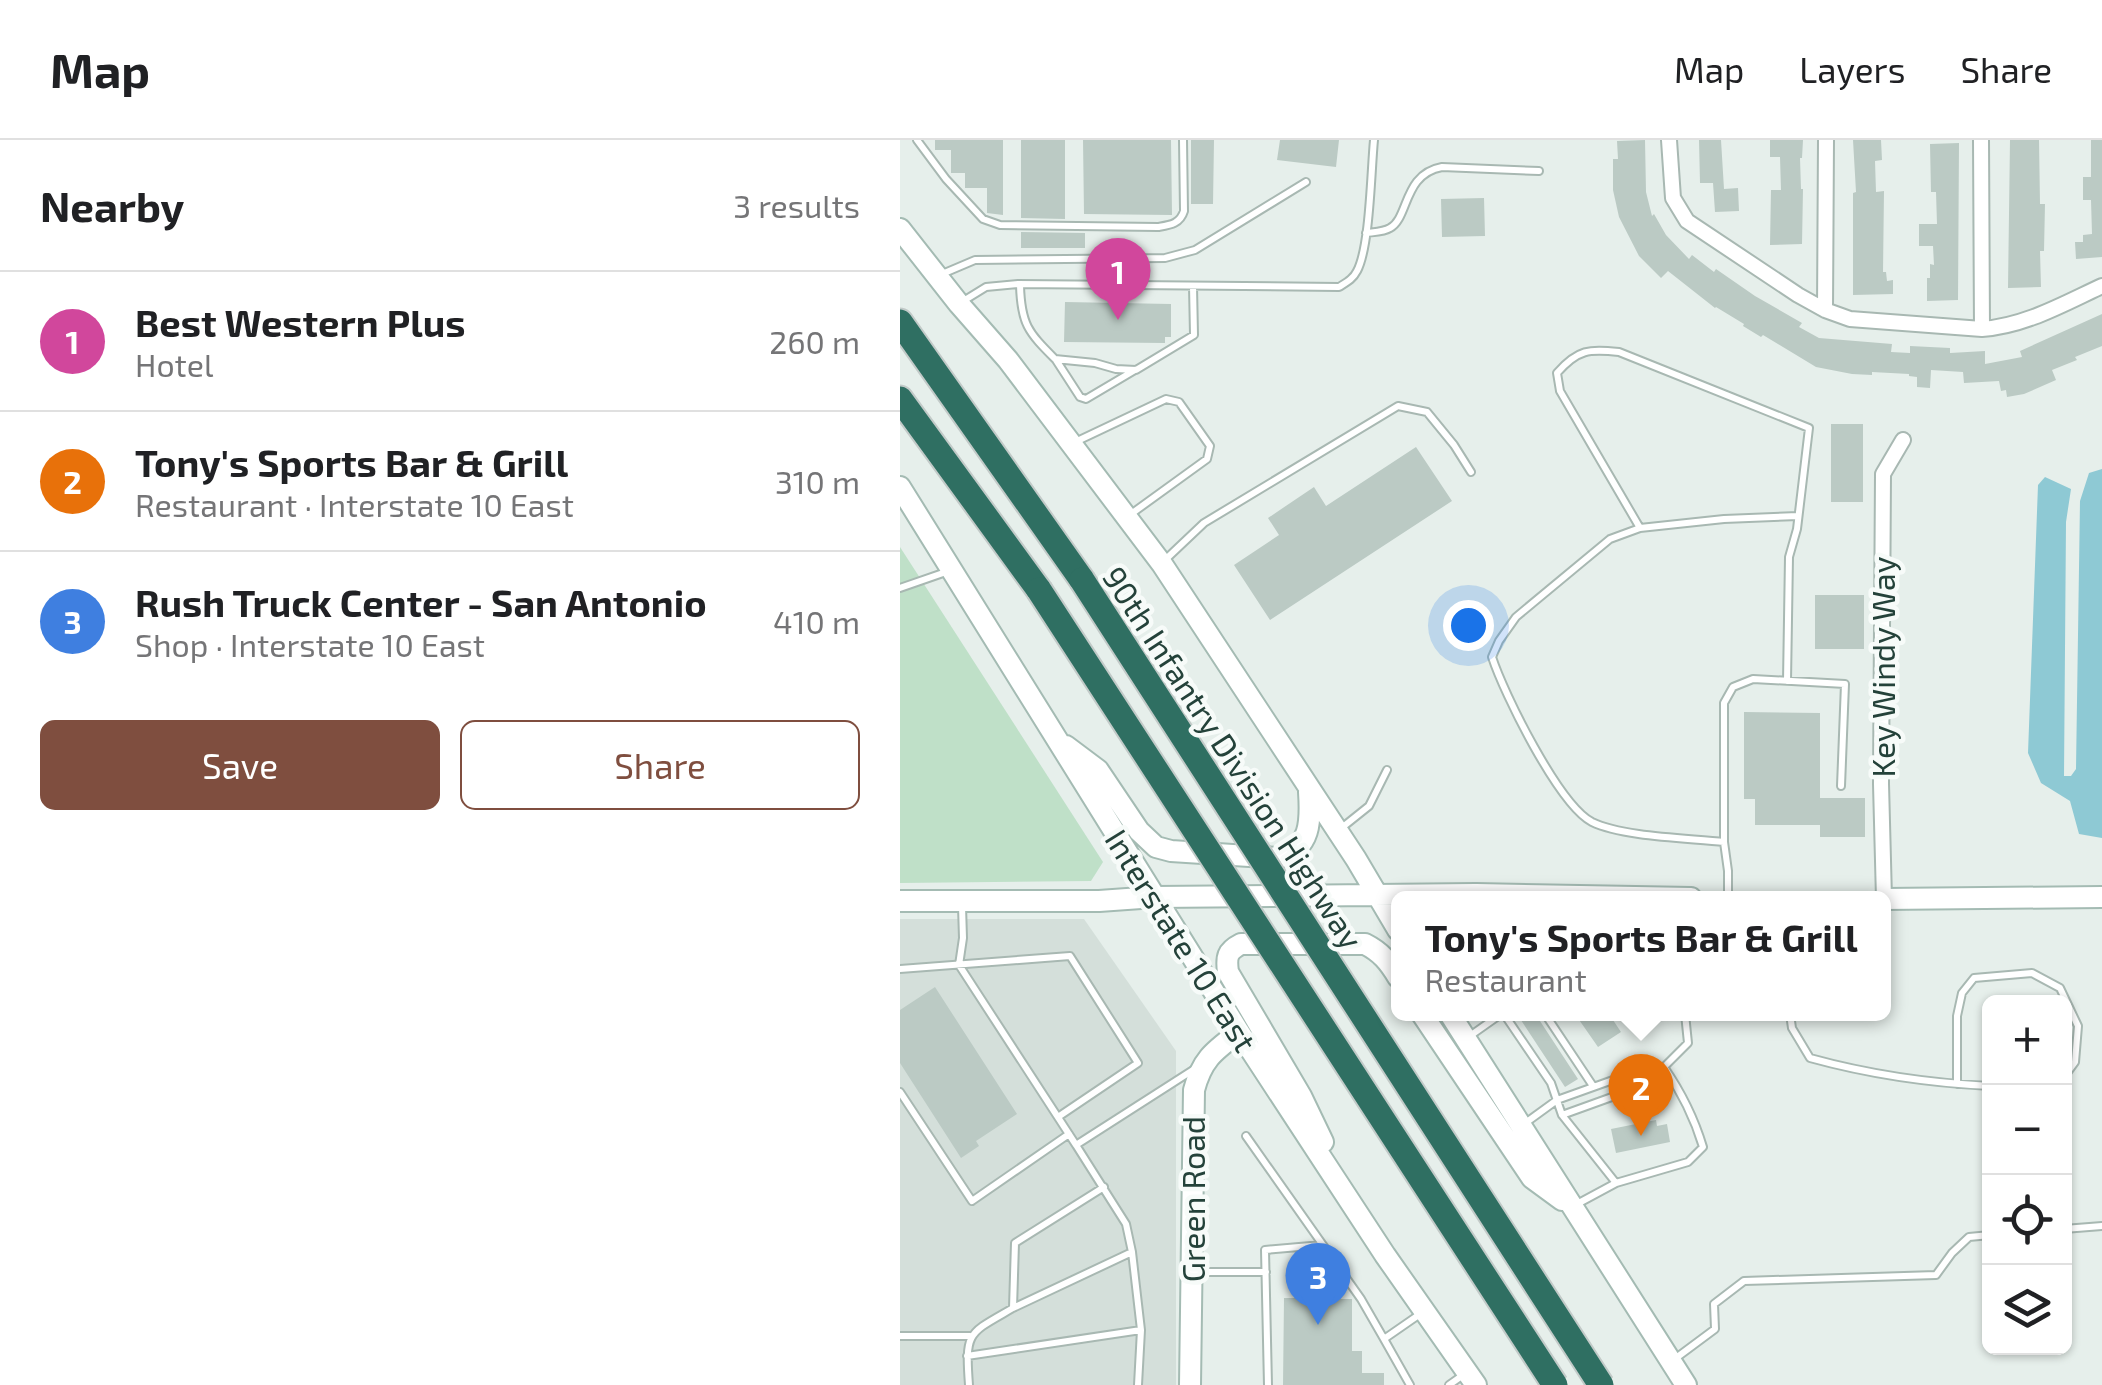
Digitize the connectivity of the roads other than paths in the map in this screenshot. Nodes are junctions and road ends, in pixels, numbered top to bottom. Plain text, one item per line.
1 (917, 140) edge
2 (1183, 140) edge
3 (1374, 140) edge
4 (1670, 140) edge
5 (1826, 140) edge
6 (1981, 140) edge
7 (1538, 172) dead end
8 (1306, 182) dead end
9 (900, 229) edge
10 (1366, 233) junction
11 (937, 276) junction
12 (1020, 284) junction
13 (1193, 286) junction
14 (2102, 286) edge
15 (959, 304) junction
16 (1825, 310) junction
17 (900, 322) edge
18 (1982, 329) junction
19 (1055, 360) junction
20 (1136, 370) junction
21 (900, 399) edge
22 (1903, 440) dead end
23 (1072, 444) junction
24 (1471, 472) dead end
25 (900, 487) edge
26 (1798, 516) junction
27 (1127, 518) junction
28 (1640, 528) junction
29 (1162, 564) junction
30 (950, 570) junction
31 (900, 588) edge
32 (1787, 681) junction
33 (1057, 739) junction
34 (1386, 770) dead end
35 (1841, 786) dead end
36 (1309, 787) junction
37 (1338, 831) junction
38 (1724, 842) junction
39 (1728, 891) edge
40 (1884, 891) edge
41 (1376, 894) junction
42 (1391, 894) edge
43 (1156, 897) junction
44 (2102, 897) edge
45 (1891, 899) edge
46 (962, 900) junction
47 (900, 901) edge
48 (1391, 919) edge
49 (959, 965) junction
50 (1391, 966) edge
51 (900, 969) edge
52 (2063, 995) edge
53 (2072, 1013) edge
54 (1427, 1021) edge
55 (1455, 1021) edge
56 (1492, 1021) edge
57 (1507, 1021) edge
58 (1545, 1021) edge
59 (1686, 1021) edge
60 (1791, 1021) edge
61 (1524, 1024) dead end
62 (1514, 1030) junction
63 (1239, 1032) junction
64 (1466, 1038) junction
65 (1533, 1038) dead end
66 (1524, 1044) junction
67 (1541, 1051) dead end
68 (1533, 1056) junction
69 (1202, 1064) junction
70 (1664, 1067) junction
71 (2072, 1067) edge
72 (1957, 1084) junction
73 (1593, 1086) junction
74 (1982, 1086) edge
75 (900, 1092) edge
76 (1557, 1100) junction
77 (1562, 1115) junction
78 (1058, 1117) junction
79 (1521, 1126) junction
80 (1069, 1134) junction
81 (1246, 1136) dead end
82 (1076, 1145) junction
83 (1616, 1183) junction
84 (1104, 1187) junction
85 (1572, 1207) junction
86 (1358, 1214) junction
87 (2102, 1226) edge
88 (2072, 1228) edge
89 (1982, 1235) edge
90 (1323, 1244) junction
91 (1132, 1252) junction
92 (1192, 1272) junction
93 (1266, 1272) junction
94 (1013, 1308) junction
95 (1424, 1312) junction
96 (1141, 1330) junction
97 (900, 1336) edge
98 (970, 1336) junction
99 (1384, 1338) junction
100 (967, 1356) junction
101 (1671, 1362) junction
102 (1472, 1379) edge
103 (969, 1385) edge
104 (1138, 1385) edge
105 (1190, 1385) edge
106 (1268, 1385) edge
107 (1410, 1385) edge
108 (1449, 1385) edge
109 (1555, 1385) edge
110 (1602, 1385) edge
111 (1686, 1385) edge

1 - 2 lane
3 - 10 lane
4 - 16 street
5 - 16 street
6 - 18 street
7 - 10 lane
8 - 11 lane
9 - 11 main road
10 - 13 lane
11 - 15 main road
12 - 13 lane
12 - 15 lane
12 - 19 lane
13 - 20 lane
14 - 18 street
15 - 23 main road
16 - 18 street
17 - 110 highway, 90th Infantry Division Highway, bridge
19 - 20 lane
19 - 20 lane
21 - 109 highway, bridge
22 - 40 street, Key Windy Way
23 - 27 main road
23 - 27 lane
24 - 29 lane
25 - 30 main road, Interstate 10 East
26 - 28 lane
26 - 28 lane
26 - 32 lane
27 - 29 main road
28 - 38 lane
29 - 36 main road
30 - 31 lane
30 - 33 main road, Interstate 10 East
32 - 35 lane
32 - 38 lane
33 - 36 main road
33 - 43 main road, Interstate 10 East
34 - 37 lane
36 - 37 main road
37 - 41 main road
38 - 39 lane
41 - 42 main road
41 - 43 main road
41 - 48 main road
43 - 46 main road
43 - 63 main road, Interstate 10 East
44 - 45 main road
46 - 47 main road
46 - 49 lane
49 - 51 lane
49 - 78 lane
49 - 78 lane
50 - 86 main road
52 - 72 lane
53 - 71 lane
54 - 85 main road
55 - 64 main road
56 - 64 lane
57 - 62 lane
58 - 73 lane
59 - 70 lane
60 - 72 lane
61 - 62 lane
62 - 66 lane
63 - 69 main road
63 - 86 main road, Interstate 10 East
64 - 79 main road
65 - 66 lane
66 - 68 lane
67 - 68 lane
68 - 76 lane
69 - 82 lane
69 - 92 main road, Green Road
70 - 73 lane
70 - 77 lane
70 - 83 lane
72 - 74 lane
73 - 76 lane
75 - 80 lane
76 - 77 lane
76 - 79 lane
77 - 83 lane
78 - 80 lane
79 - 85 main road
80 - 82 lane
81 - 90 lane
82 - 84 lane
83 - 85 lane
84 - 91 lane
84 - 94 lane
85 - 101 main road
86 - 95 main road, Interstate 10 East
87 - 88 lane
89 - 101 lane
90 - 93 lane
90 - 99 lane
91 - 94 lane
91 - 96 lane
92 - 93 lane
92 - 105 main road, Green Road
93 - 106 lane
94 - 98 lane
95 - 99 lane
95 - 102 main road, Interstate 10 East
96 - 100 lane
96 - 104 lane
97 - 98 lane
98 - 100 lane
99 - 107 lane
100 - 103 lane
101 - 111 main road
102 - 108 lane

